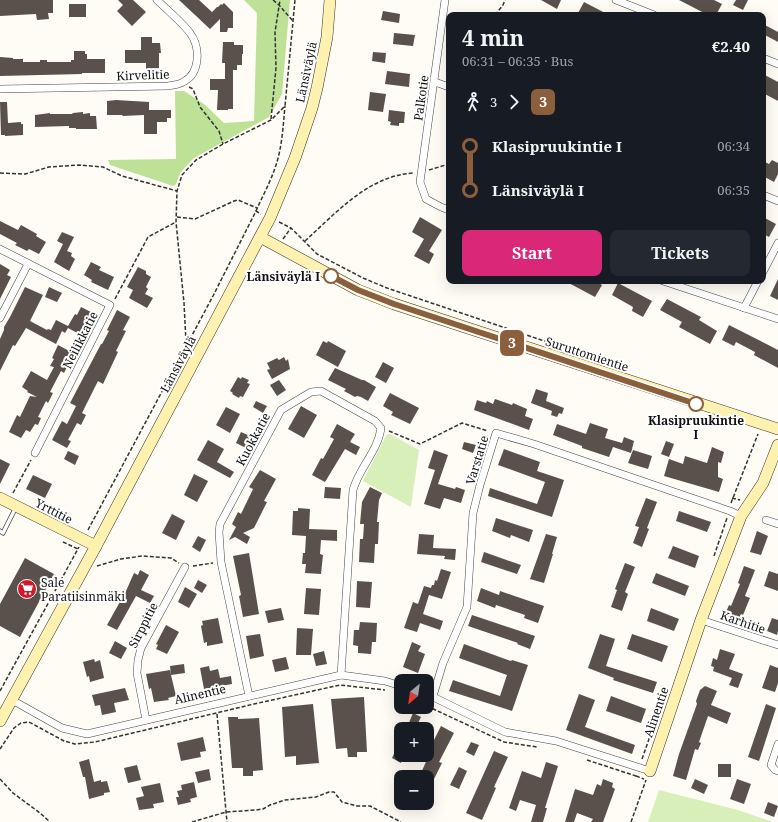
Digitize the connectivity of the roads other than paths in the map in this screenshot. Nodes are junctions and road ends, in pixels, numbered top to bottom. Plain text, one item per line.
1 (157, 0) edge
2 (330, 0) edge
3 (445, 0) edge
4 (616, 0) edge
5 (646, 12) edge
6 (766, 59) edge
7 (778, 64) edge
8 (435, 82) junction
9 (446, 86) edge
10 (0, 89) edge
11 (766, 197) edge
12 (778, 201) edge
13 (446, 209) edge
14 (260, 237) junction
15 (778, 243) edge
16 (0, 249) edge
17 (28, 264) junction
18 (766, 266) edge
19 (672, 284) edge
20 (756, 284) edge
21 (744, 308) junction
22 (0, 318) edge
23 (778, 319) edge
24 (778, 430) edge
25 (778, 445) edge
26 (35, 453) road end
27 (8, 502) edge
28 (741, 516) junction
29 (766, 520) dead end
30 (778, 524) edge
31 (0, 531) edge
32 (96, 546) junction
33 (185, 567) road end
34 (701, 620) junction
35 (778, 646) edge
36 (341, 675) junction
37 (394, 684) edge
38 (434, 685) edge
39 (249, 696) junction
40 (434, 697) edge
41 (12, 700) junction
42 (146, 720) junction
43 (0, 721) edge
44 (778, 744) edge
45 (778, 771) edge
46 (645, 773) joint

1 - 10 street, Kirvelitie
2 - 14 street, Länsiväylä
3 - 8 street, Palkotie
4 - 5 street
6 - 7 street
8 - 9 street
8 - 13 street, Palkotie
11 - 12 street
14 - 24 street, Suruttomientie
14 - 32 street, Länsiväylä
15 - 18 street
16 - 17 street, Neilikkatie
17 - 22 street
17 - 26 street, Neilikkatie
19 - 21 street
20 - 21 street
21 - 23 street
25 - 28 street, Alinentie
27 - 31 lane
27 - 32 street, Yrttitie
28 - 34 street, Alinentie
28 - 38 street, Varstatie
29 - 30 street
32 - 41 street, Länsiväylä
33 - 42 street, Sirppitie
34 - 35 street, Karhitie
34 - 46 street, Alinentie
36 - 37 street, Alinentie
36 - 39 street, Alinentie
36 - 39 street, Kuokkatie
39 - 42 street, Alinentie
40 - 46 street
41 - 42 street, Alinentie
41 - 43 street, Länsiväylä
44 - 45 street

